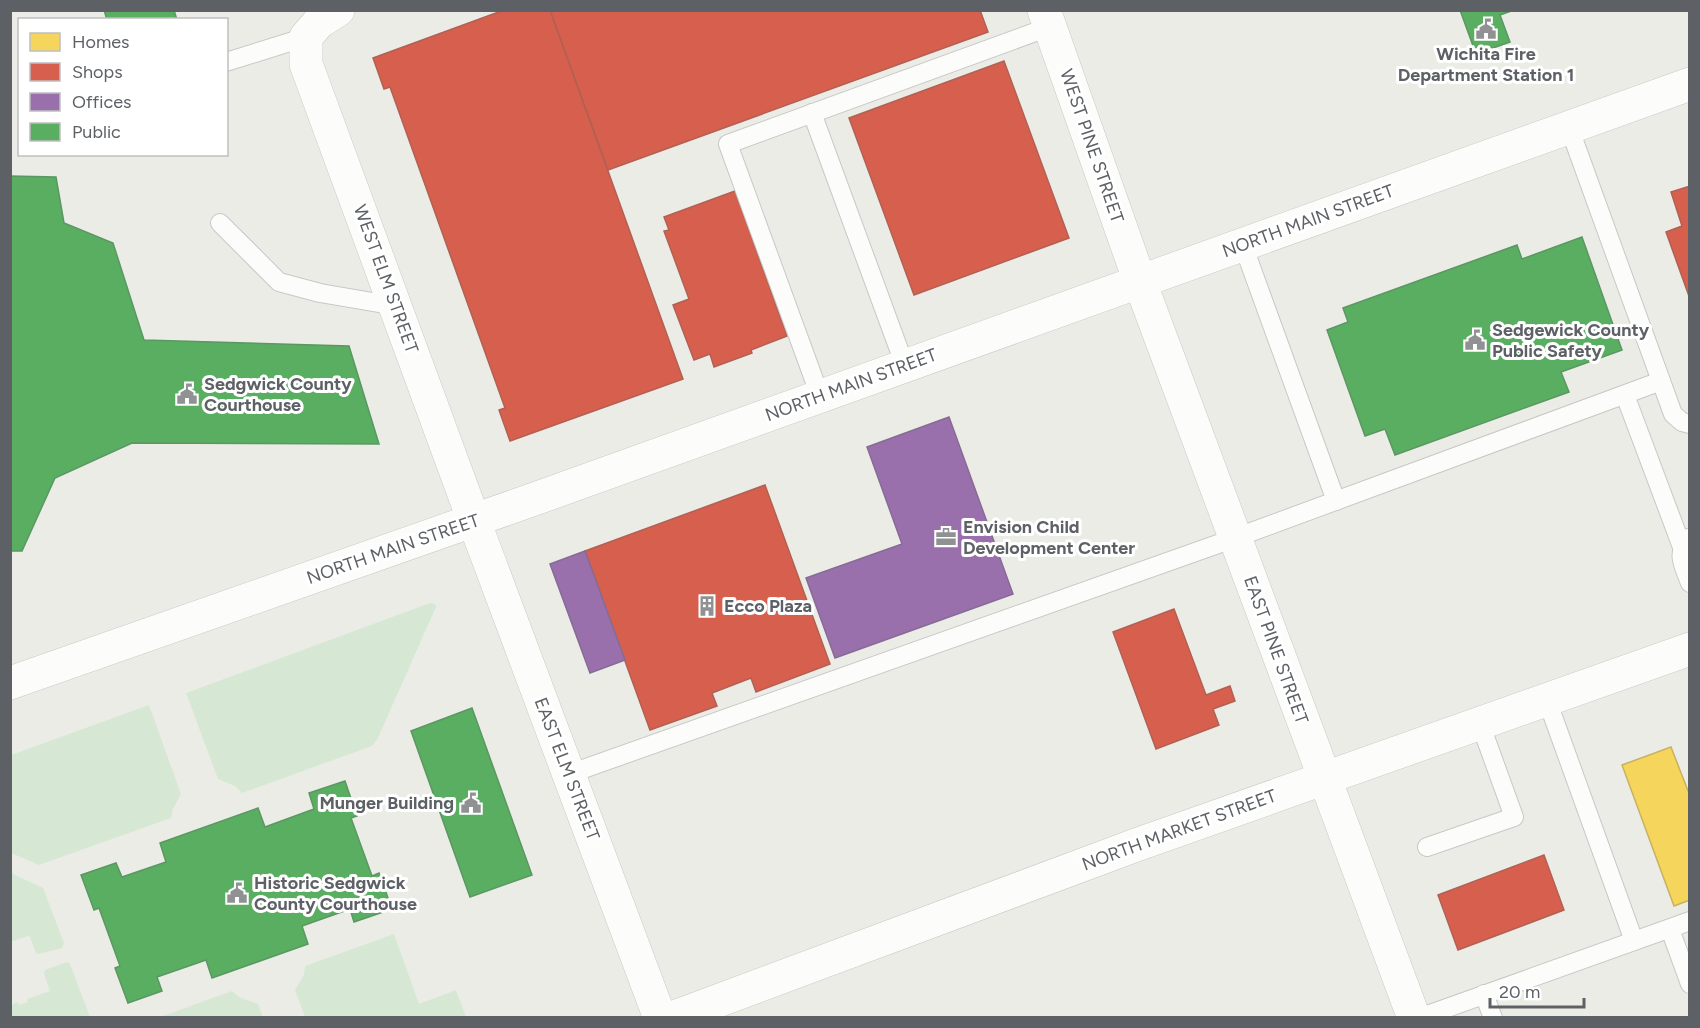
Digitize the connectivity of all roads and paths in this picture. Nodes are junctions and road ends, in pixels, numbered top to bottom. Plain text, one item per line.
1 (338, 10) edge
2 (1047, 19) edge
3 (306, 37) junction
4 (228, 61) edge
5 (1689, 84) edge
6 (812, 113) junction
7 (1569, 127) junction
8 (220, 223) dead end
9 (1243, 245) junction
10 (1140, 282) junction
11 (396, 306) junction
12 (905, 366) junction
13 (1661, 381) junction
14 (1625, 395) junction
15 (820, 396) junction
16 (1689, 424) edge
17 (1336, 501) junction
18 (474, 521) junction
19 (1235, 538) junction
20 (1686, 542) edge
21 (1689, 583) edge
22 (1689, 649) edge
23 (10, 683) edge
24 (1547, 700) junction
25 (1480, 723) junction
26 (569, 774) junction
27 (1324, 778) junction
28 (1427, 847) dead end
29 (1689, 921) edge
30 (1670, 929) junction
31 (1634, 941) junction
32 (1689, 984) edge
33 (1484, 994) junction
34 (660, 1017) edge
35 (672, 1017) edge
36 (1414, 1017) edge
37 (1419, 1017) edge
38 (1493, 1017) edge

1 - 3 street
2 - 6 lane
2 - 10 street, WEST PINE STREET
3 - 4 lane
3 - 11 street, WEST ELM STREET
5 - 7 street, NORTH MAIN STREET
6 - 12 lane
6 - 15 lane
7 - 9 street, NORTH MAIN STREET
7 - 13 lane
8 - 11 lane
9 - 10 street, NORTH MAIN STREET
9 - 17 lane
10 - 12 street, NORTH MAIN STREET
10 - 19 street, EAST PINE STREET
11 - 18 street, WEST ELM STREET
12 - 15 street, NORTH MAIN STREET
13 - 14 lane
13 - 16 lane
14 - 17 lane
14 - 20 lane
15 - 18 street, NORTH MAIN STREET
17 - 19 lane
18 - 23 street, NORTH MAIN STREET
18 - 26 street, EAST ELM STREET
19 - 26 lane
19 - 27 street, EAST PINE STREET
20 - 21 lane
22 - 24 street, NORTH MARKET STREET
24 - 25 street, NORTH MARKET STREET
24 - 31 lane
25 - 27 street, NORTH MARKET STREET
25 - 28 lane
26 - 34 street, EAST ELM STREET
27 - 35 street, NORTH MARKET STREET
27 - 36 street, EAST PINE STREET
29 - 30 lane
30 - 31 lane
30 - 32 lane
31 - 33 lane
33 - 37 lane
33 - 38 lane

